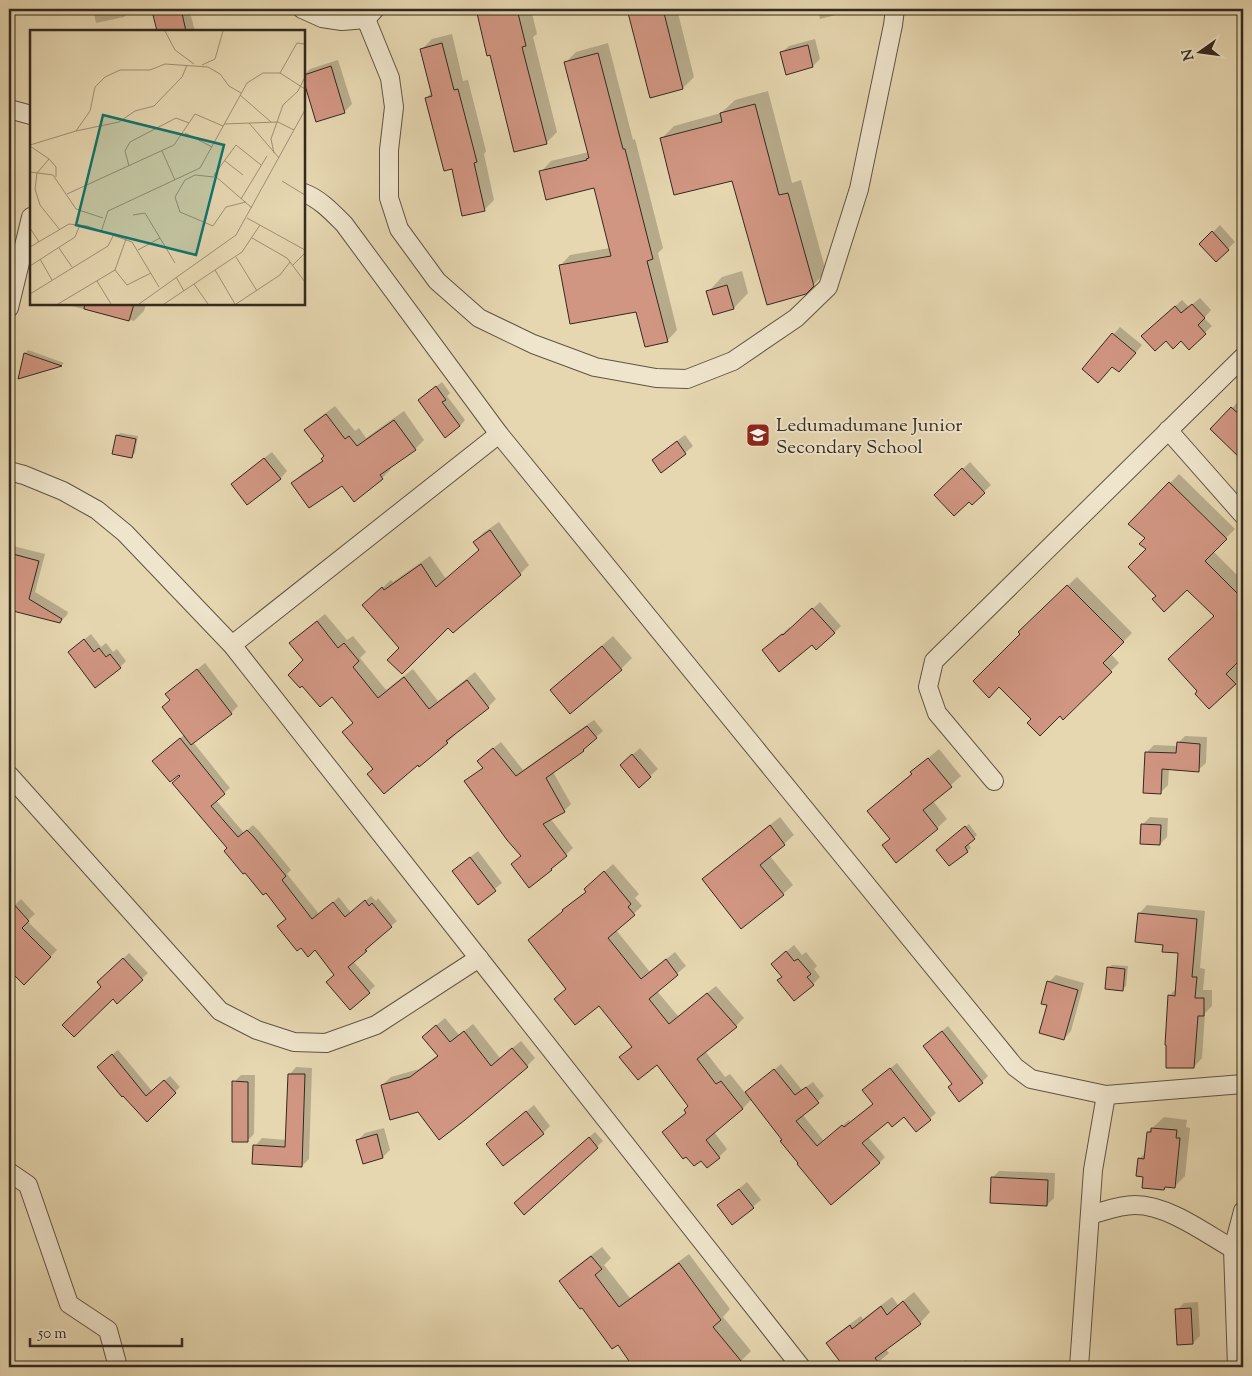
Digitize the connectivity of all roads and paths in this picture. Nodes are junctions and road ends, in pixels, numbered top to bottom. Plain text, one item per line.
1 (302, 9) edge
2 (895, 9) edge
3 (371, 14) edge
4 (9, 109) edge
5 (30, 115) edge
6 (305, 194) edge
7 (30, 221) edge
8 (9, 308) edge
9 (1243, 356) edge
10 (1168, 430) junction
11 (499, 434) junction
12 (9, 471) edge
13 (1243, 515) edge
14 (232, 645) junction
15 (9, 775) edge
16 (994, 781) dead end
17 (478, 958) junction
18 (1243, 1084) edge
19 (1106, 1095) junction
20 (9, 1172) edge
21 (1243, 1211) edge
22 (1090, 1215) junction
23 (1233, 1249) junction
24 (1240, 1330) edge
25 (118, 1367) edge
26 (801, 1367) edge
27 (1079, 1367) edge
28 (1237, 1367) edge

1 - 3 street
2 - 3 street
4 - 5 street
6 - 11 street
7 - 8 street
9 - 10 street
10 - 13 street
10 - 16 street
11 - 14 street
11 - 19 street
12 - 14 street
14 - 17 street
15 - 17 street
17 - 26 street
18 - 19 street
19 - 22 street
20 - 25 street
21 - 23 street
22 - 23 street
22 - 27 street
23 - 24 street
24 - 28 street

